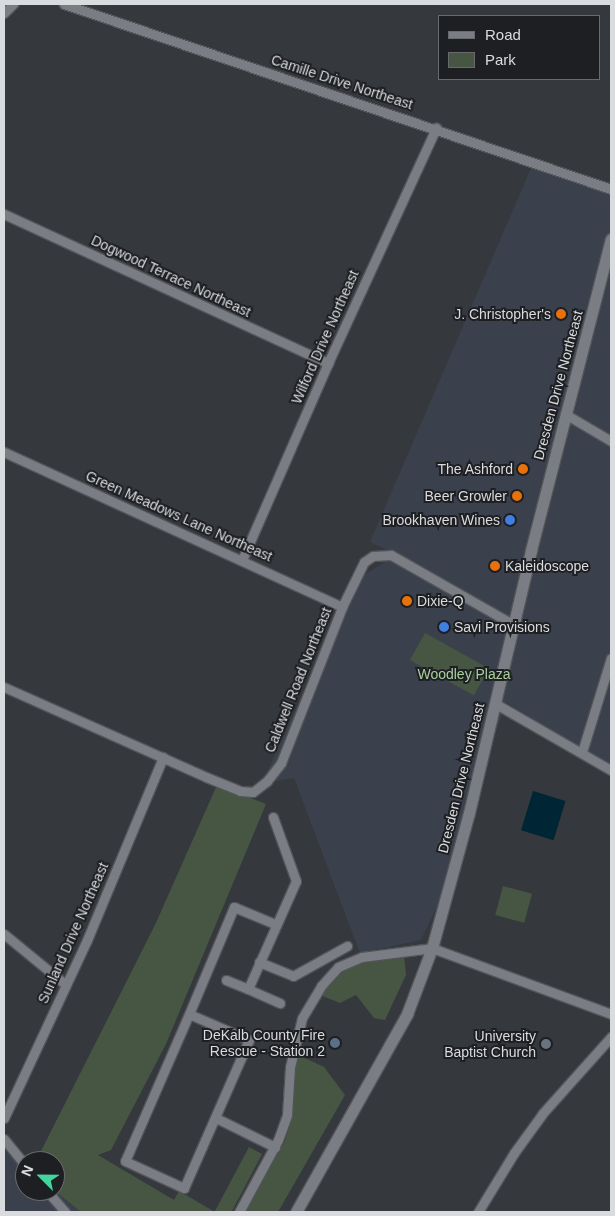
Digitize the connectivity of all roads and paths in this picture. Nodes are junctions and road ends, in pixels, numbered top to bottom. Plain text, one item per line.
1 (13, 4) edge
2 (64, 4) edge
3 (4, 13) edge
4 (436, 128) junction
5 (611, 189) edge
6 (4, 214) edge
7 (611, 240) edge
8 (328, 363) junction
9 (566, 414) junction
10 (611, 441) edge
11 (4, 452) edge
12 (242, 560) junction
13 (342, 607) junction
14 (514, 625) junction
15 (611, 658) edge
16 (4, 687) edge
17 (496, 704) junction
18 (582, 752) junction
19 (163, 757) junction
20 (611, 770) edge
21 (273, 817) dead end
22 (275, 924) junction
23 (4, 934) edge
24 (347, 946) dead end
25 (432, 948) junction
26 (259, 962) junction
27 (226, 980) dead end
28 (66, 985) junction
29 (248, 989) junction
30 (280, 1003) dead end
31 (189, 1014) junction
32 (611, 1014) edge
33 (611, 1036) edge
34 (4, 1118) edge
35 (216, 1118) junction
36 (4, 1139) edge
37 (275, 1147) junction
38 (15, 1153) edge
39 (56, 1201) edge
40 (65, 1212) edge
41 (239, 1212) edge
42 (296, 1212) edge
43 (478, 1212) edge

1 - 3 street
2 - 4 street, Camille Drive Northeast
4 - 5 street, Camille Drive Northeast
4 - 8 street, Wilford Drive Northeast
6 - 8 street, Dogwood Terrace Northeast
7 - 9 street, Dresden Drive Northeast
8 - 12 street, Wilford Drive Northeast
9 - 10 street
9 - 14 street, Dresden Drive Northeast
11 - 12 street, Green Meadows Lane Northeast
12 - 13 street, Green Meadows Lane Northeast
13 - 14 street, Caldwell Road Northeast
13 - 19 street, Caldwell Road Northeast
14 - 17 street, Dresden Drive Northeast
15 - 18 street
16 - 19 street, Caldwell Road Northeast
17 - 18 street
17 - 25 street, Dresden Drive Northeast
18 - 20 street
19 - 28 street, Sunland Drive Northeast
21 - 22 street
22 - 26 street
22 - 31 street
23 - 28 street
24 - 26 street
25 - 32 street
25 - 37 street
25 - 42 street, Dresden Drive Northeast
26 - 29 street
27 - 29 street
28 - 34 street, Sunland Drive Northeast
29 - 30 street
31 - 35 street
31 - 35 street
33 - 43 street
35 - 37 street
36 - 38 street
37 - 41 street
39 - 40 street

